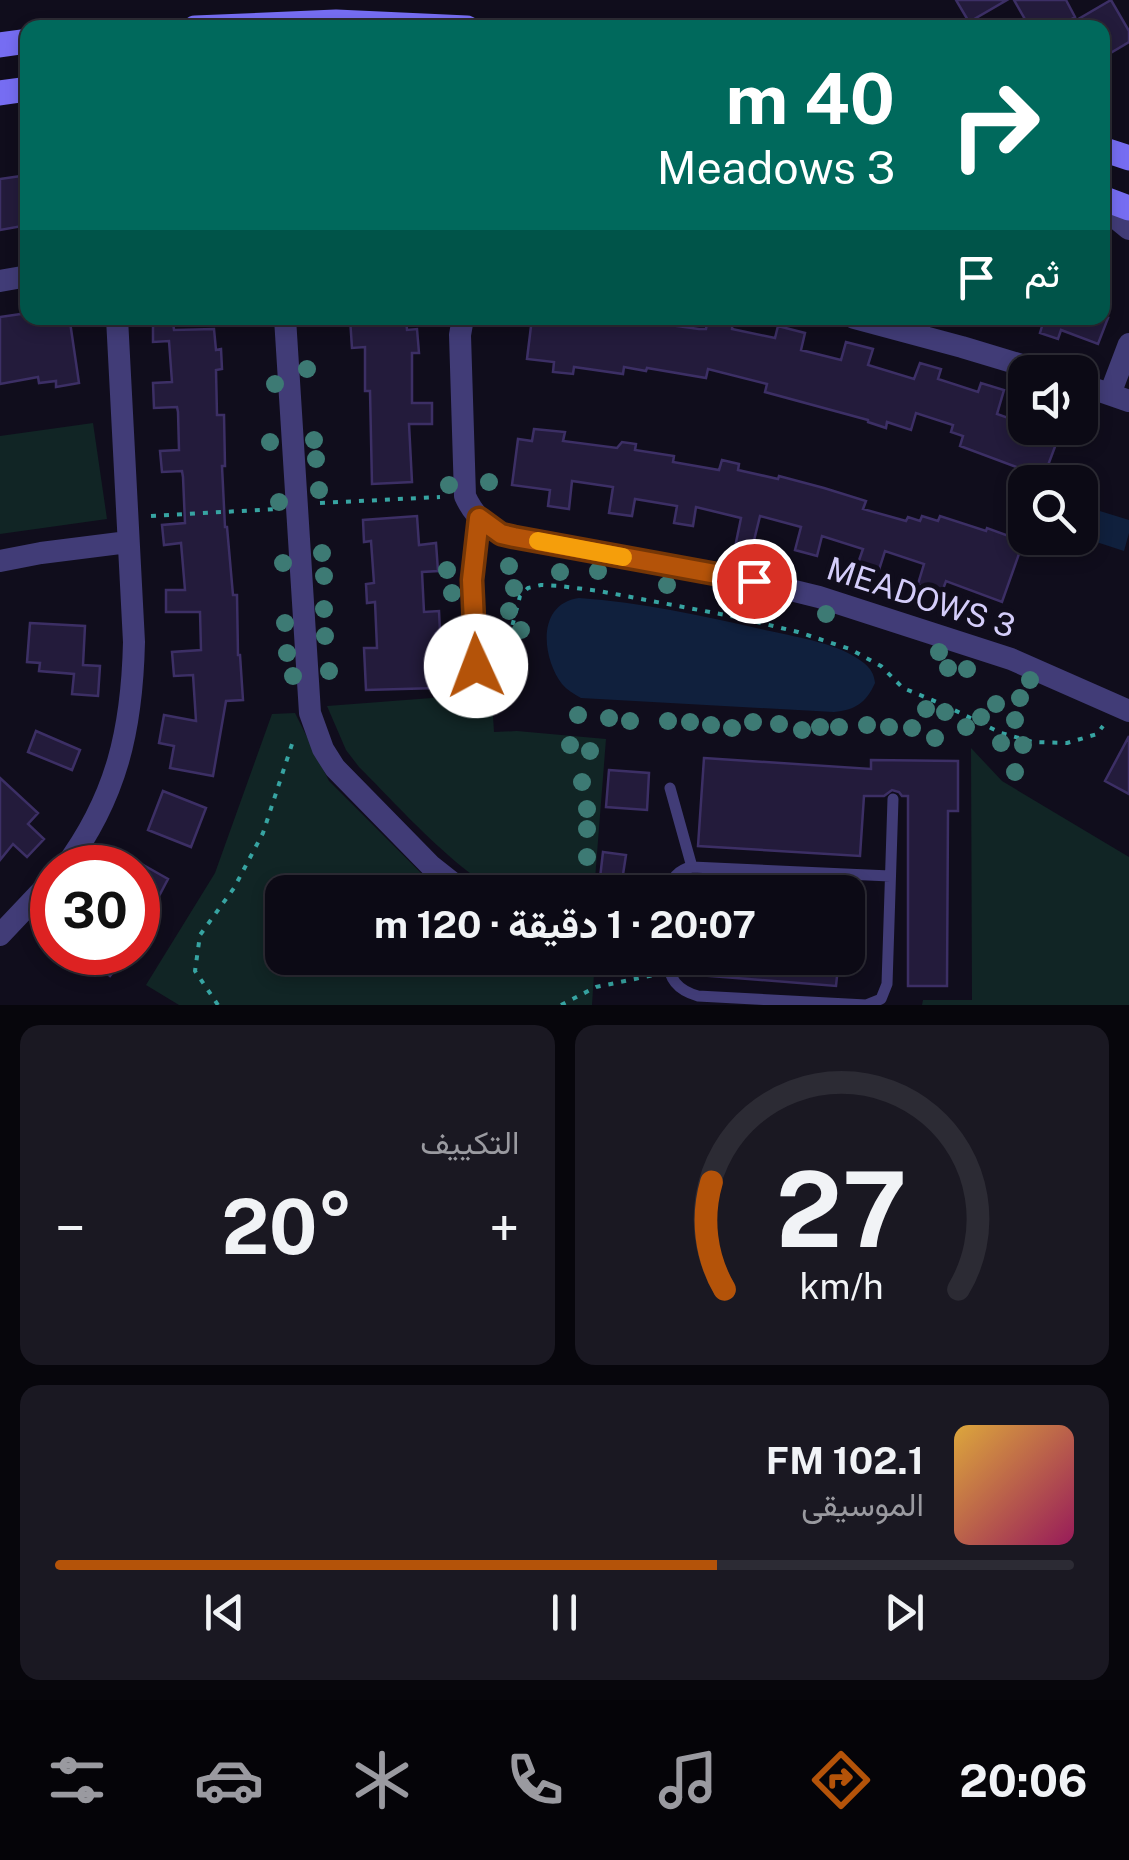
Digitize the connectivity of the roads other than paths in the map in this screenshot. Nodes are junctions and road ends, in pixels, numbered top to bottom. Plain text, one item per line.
1 (117, 325) edge
2 (285, 325) edge
3 (462, 325) edge
4 (879, 325) edge
5 (1129, 344) edge
6 (1008, 362) edge
7 (1120, 397) edge
8 (479, 518) junction
9 (128, 542) junction
10 (0, 561) edge
11 (476, 666) road end
12 (1124, 709) edge
13 (670, 788) dead end
14 (893, 799) dead end
15 (79, 845) edge
16 (692, 867) junction
17 (442, 875) edge
18 (676, 875) edge
19 (890, 876) junction
20 (30, 903) edge
21 (0, 935) edge
22 (670, 975) edge

1 - 9 street
2 - 17 street
3 - 8 street
4 - 6 street
5 - 7 street
8 - 11 street
8 - 12 street, MEADOWS 3
9 - 10 street
9 - 15 street
13 - 16 lane
14 - 19 lane
16 - 18 lane
16 - 19 lane
19 - 22 lane
20 - 21 street

